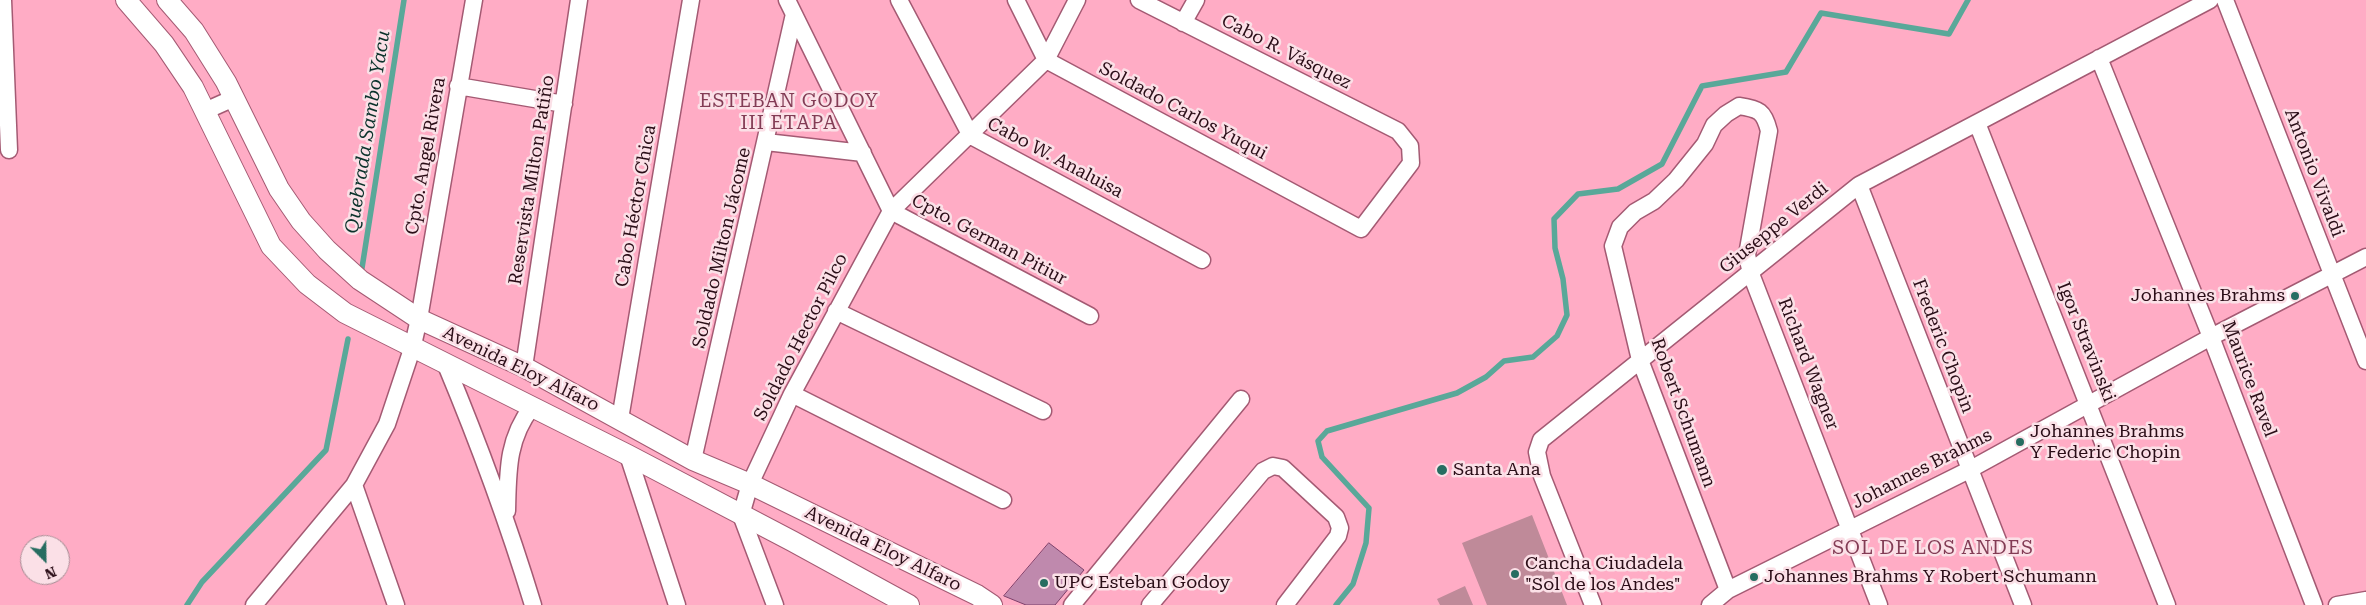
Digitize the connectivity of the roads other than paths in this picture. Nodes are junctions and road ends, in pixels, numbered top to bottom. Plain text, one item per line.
1 (4, 0) edge
2 (126, 0) edge
3 (167, 0) edge
4 (474, 0) edge
5 (580, 0) edge
6 (691, 0) edge
7 (899, 0) edge
8 (1016, 0) edge
9 (1077, 0) edge
10 (1139, 0) edge
11 (1196, 0) edge
12 (2210, 0) edge
13 (2225, 0) edge
14 (791, 7) edge
15 (1183, 23) junction
16 (2099, 58) junction
17 (1046, 60) junction
18 (458, 86) junction
19 (234, 98) junction
20 (564, 104) junction
21 (205, 111) junction
22 (1976, 123) junction
23 (1769, 131) joint
24 (971, 136) junction
25 (766, 142) junction
26 (9, 150) dead end
27 (863, 154) junction
28 (1859, 185) junction
29 (891, 211) junction
30 (1361, 229) joint
31 (2366, 257) edge
32 (1202, 260) dead end
33 (1751, 274) junction
34 (2333, 275) junction
35 (836, 311) junction
36 (1090, 316) dead end
37 (419, 320) junction
38 (2211, 337) junction
39 (412, 349) junction
40 (1640, 360) junction
41 (2366, 361) edge
42 (446, 365) junction
43 (524, 367) junction
44 (792, 394) junction
45 (1241, 399) dead end
46 (2089, 405) junction
47 (532, 407) junction
48 (1043, 411) dead end
49 (620, 419) junction
50 (628, 455) junction
51 (693, 460) junction
52 (1969, 470) junction
53 (750, 484) junction
54 (354, 486) junction
55 (1003, 500) dead end
56 (741, 515) junction
57 (507, 521) junction
58 (1850, 528) junction
59 (1728, 590) junction
60 (2366, 600) edge
61 (984, 602) edge
62 (255, 605) edge
63 (396, 605) edge
64 (533, 605) edge
65 (677, 605) edge
66 (775, 605) edge
67 (909, 605) edge
68 (1072, 605) edge
69 (1150, 605) edge
70 (1285, 605) edge
71 (1593, 605) edge
72 (1710, 605) edge
73 (1879, 605) edge
74 (2023, 605) edge
75 (2167, 605) edge
76 (2314, 605) edge
77 (2337, 605) edge

1 - 26 street
2 - 21 street, Avenida Eloy Alfaro
3 - 19 street, Avenida Eloy Alfaro
4 - 18 street, Cpto. Angel Rivera
5 - 20 street, Reservista Milton Patiño
6 - 49 street, Cabo Héctor Chica
7 - 24 street, Cabo W. Analuisa
8 - 17 street
9 - 17 street, Soldado Hector Pilco
10 - 15 street, Cabo R. Vásquez
11 - 15 street
12 - 16 street, Giuseppe Verdi
13 - 34 street, Antonio Vivaldi
14 - 25 street, Soldado Milton Jácome
14 - 27 street, Cpto. German Pitiur
15 - 30 street, Cabo R. Vásquez
16 - 22 street, Giuseppe Verdi
16 - 38 street, Maurice Ravel
17 - 24 street, Soldado Hector Pilco
17 - 30 street, Soldado Carlos Yuqui
18 - 20 street
18 - 37 street, Cpto. Angel Rivera
19 - 21 street
19 - 37 street, Avenida Eloy Alfaro
20 - 43 street, Reservista Milton Patiño
21 - 39 street, Avenida Eloy Alfaro
22 - 28 street, Giuseppe Verdi
22 - 46 street, Igor Stravinski
23 - 33 street, Richard Wagner
23 - 40 street, Robert Schumann
24 - 29 street, Soldado Hector Pilco
24 - 32 street, Cabo W. Analuisa
25 - 27 street
25 - 51 street, Soldado Milton Jácome
27 - 29 street, Cpto. German Pitiur
28 - 33 street, Giuseppe Verdi
28 - 52 street, Frederic Chopin
29 - 35 street, Soldado Hector Pilco
29 - 36 street, Cpto. German Pitiur
31 - 34 street, Johannes Brahms
33 - 40 street, Giuseppe Verdi
33 - 58 street, Richard Wagner
34 - 38 street, Johannes Brahms
34 - 41 street, Antonio Vivaldi
35 - 44 street, Soldado Hector Pilco
35 - 48 street
37 - 39 street, Cpto. Angel Rivera
37 - 43 street, Avenida Eloy Alfaro
38 - 46 street, Johannes Brahms
38 - 76 street, Maurice Ravel
39 - 42 street, Avenida Eloy Alfaro
39 - 54 street, Cpto. Angel Rivera
40 - 59 street, Robert Schumann
40 - 71 street, Giuseppe Verdi
42 - 47 street, Avenida Eloy Alfaro
42 - 57 street
43 - 49 street, Avenida Eloy Alfaro
44 - 53 street, Soldado Hector Pilco
44 - 55 street
45 - 68 street
46 - 52 street, Johannes Brahms
46 - 75 street, Igor Stravinski
47 - 50 street, Avenida Eloy Alfaro
47 - 57 street
49 - 51 street, Avenida Eloy Alfaro
50 - 56 street, Avenida Eloy Alfaro
50 - 65 street
51 - 53 street, Avenida Eloy Alfaro
52 - 58 street, Johannes Brahms
52 - 74 street, Frederic Chopin
53 - 56 street, Soldado Hector Pilco
53 - 61 street, Avenida Eloy Alfaro
54 - 62 street, Cpto. Angel Rivera
54 - 63 street
56 - 66 street
56 - 67 street, Avenida Eloy Alfaro
57 - 64 street
58 - 59 street, Johannes Brahms
58 - 73 street, Richard Wagner
59 - 72 street, Johannes Brahms
60 - 77 street
69 - 70 street

